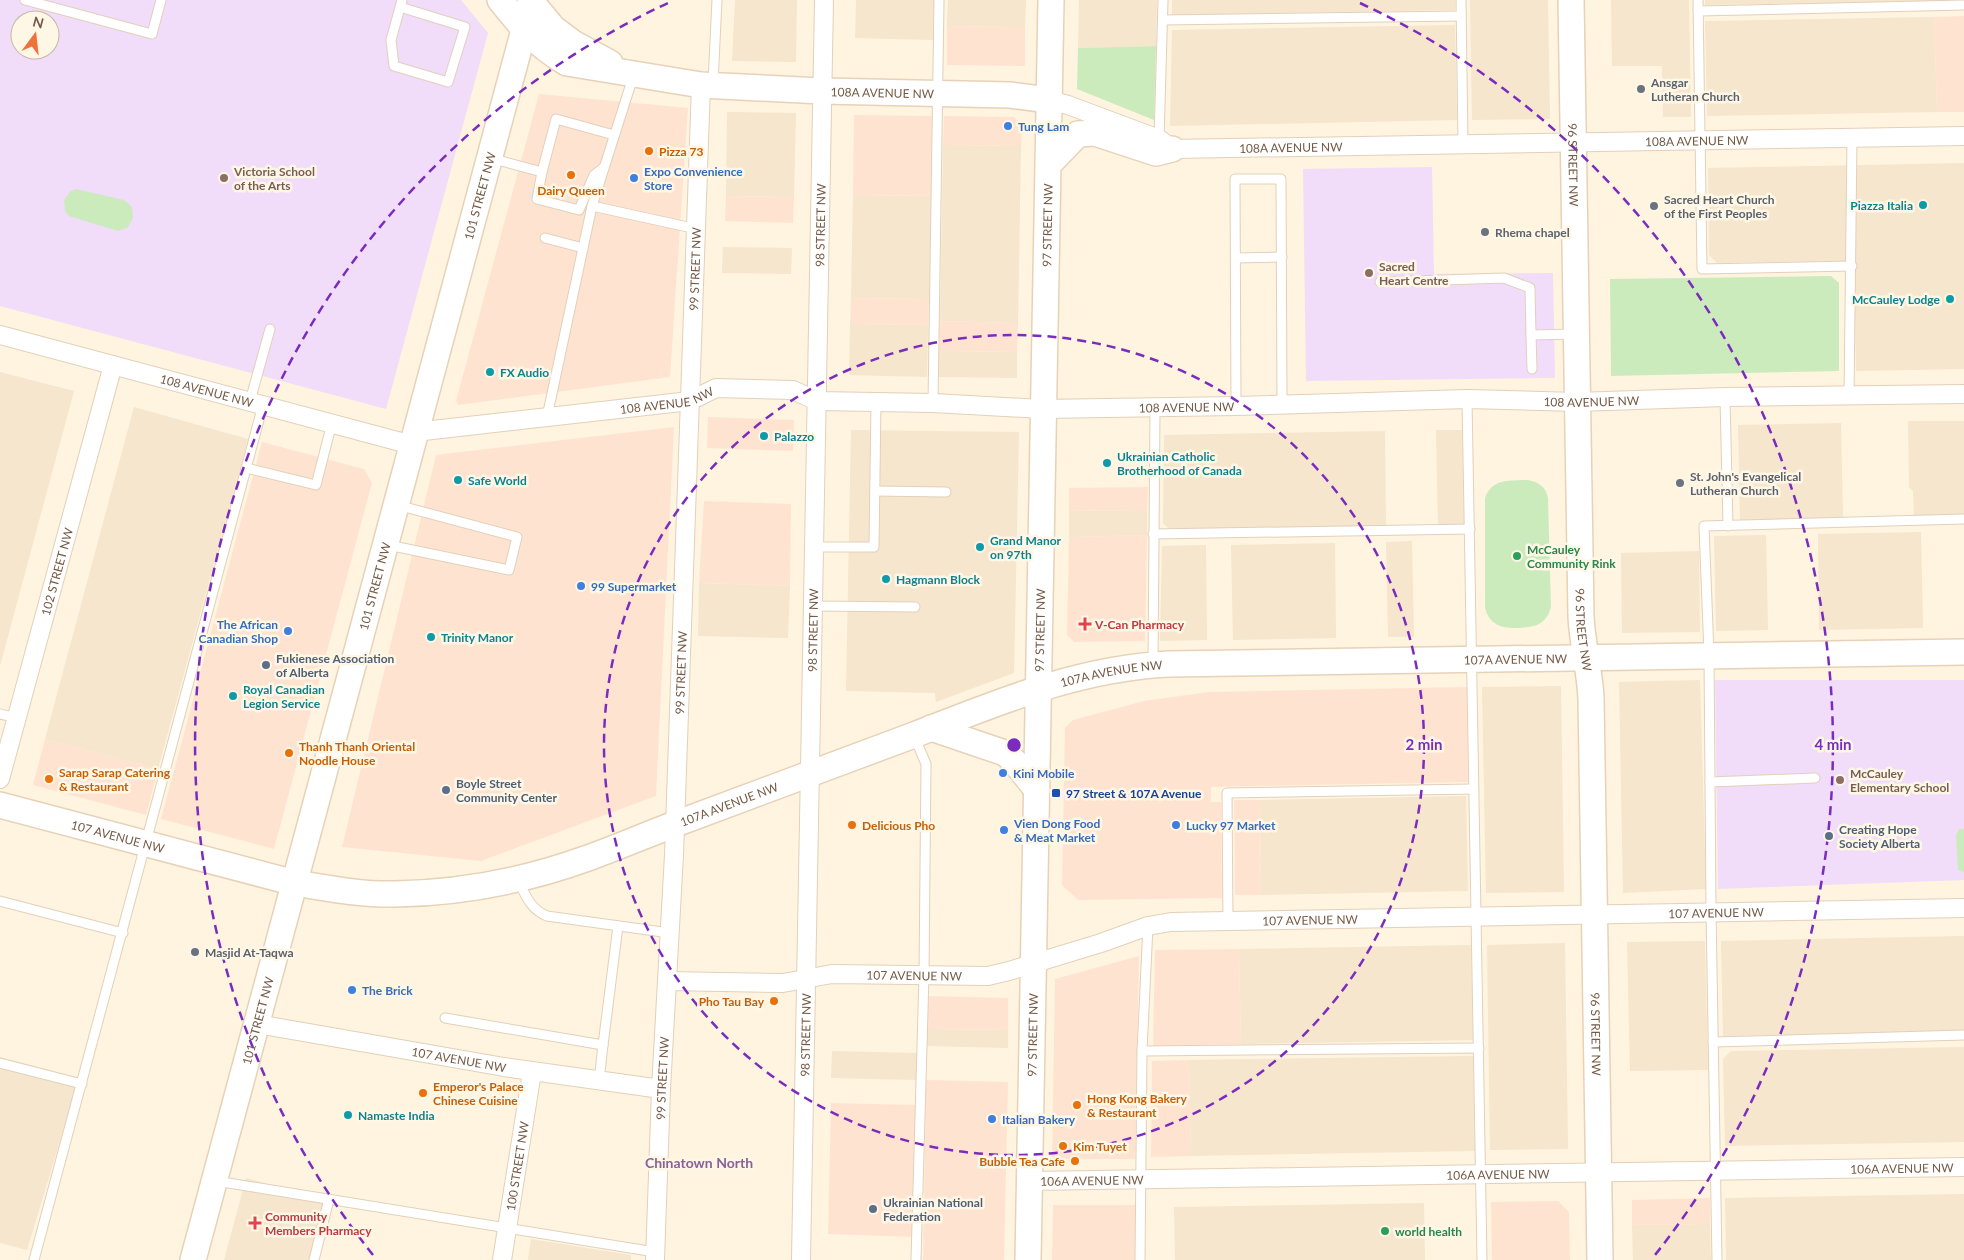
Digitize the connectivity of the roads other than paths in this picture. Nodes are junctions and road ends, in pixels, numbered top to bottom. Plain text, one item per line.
1 (25, 0) edge
2 (161, 0) edge
3 (500, 0) edge
4 (718, 0) edge
5 (824, 0) edge
6 (939, 0) edge
7 (1051, 0) edge
8 (1163, 0) edge
9 (1460, 0) edge
10 (1571, 0) edge
11 (1698, 0) edge
12 (531, 1) edge
13 (401, 4) edge
14 (1964, 5) edge
15 (1698, 11) junction
16 (1461, 16) junction
17 (1163, 20) junction
18 (525, 30) junction
19 (632, 74) junction
20 (707, 85) junction
21 (822, 91) junction
22 (937, 94) junction
23 (1049, 100) junction
24 (614, 135) junction
25 (1964, 136) edge
26 (1852, 139) junction
27 (1700, 142) junction
28 (1573, 143) junction
29 (1165, 144) junction
30 (1462, 144) junction
31 (490, 158) junction
32 (1049, 164) junction
33 (603, 168) junction
34 (542, 172) junction
35 (592, 206) junction
36 (697, 229) junction
37 (545, 238) dead end
38 (583, 248) junction
39 (1282, 257) junction
40 (1236, 258) junction
41 (1852, 266) junction
42 (1380, 282) dead end
43 (270, 329) dead end
44 (1576, 334) junction
45 (0, 335) edge
46 (1531, 335) junction
47 (113, 365) junction
48 (1532, 369) dead end
49 (1964, 394) edge
50 (1849, 396) junction
51 (1725, 398) junction
52 (1467, 399) junction
53 (690, 401) junction
54 (817, 401) junction
55 (876, 402) junction
56 (1577, 402) junction
57 (256, 403) junction
58 (932, 404) junction
59 (1282, 405) junction
60 (1236, 406) junction
61 (1155, 407) junction
62 (1042, 409) junction
63 (547, 417) junction
64 (332, 423) junction
65 (414, 439) junction
66 (246, 468) junction
67 (875, 491) junction
68 (946, 492) dead end
69 (396, 504) junction
70 (1964, 519) edge
71 (1728, 526) junction
72 (1470, 529) junction
73 (1153, 534) junction
74 (385, 544) junction
75 (814, 547) junction
76 (813, 606) junction
77 (915, 607) dead end
78 (1964, 652) edge
79 (1709, 654) junction
80 (1587, 656) junction
81 (1472, 659) junction
82 (1153, 665) junction
83 (1038, 688) junction
84 (8, 716) edge
85 (922, 732) junction
86 (811, 773) junction
87 (1814, 778) dead end
88 (0, 779) edge
89 (1710, 782) junction
90 (1474, 789) junction
91 (1037, 790) junction
92 (0, 805) edge
93 (675, 824) junction
94 (146, 844) junction
95 (517, 878) junction
96 (295, 883) junction
97 (0, 901) edge
98 (1964, 908) edge
99 (1711, 911) junction
100 (1595, 915) junction
101 (1476, 917) junction
102 (1228, 921) junction
103 (618, 926) junction
104 (1148, 926) junction
105 (123, 933) junction
106 (670, 933) junction
107 (1033, 962) junction
108 (924, 975) junction
109 (807, 979) junction
110 (667, 981) junction
111 (445, 1018) dead end
112 (257, 1024) junction
113 (1964, 1035) edge
114 (1713, 1042) junction
115 (603, 1045) junction
116 (1479, 1048) junction
117 (1142, 1051) junction
118 (0, 1063) edge
119 (532, 1072) junction
120 (599, 1081) junction
121 (82, 1084) junction
122 (661, 1089) junction
123 (1964, 1167) edge
124 (1716, 1170) junction
125 (1599, 1172) junction
126 (1481, 1173) junction
127 (215, 1180) junction
128 (1030, 1180) junction
129 (1141, 1180) junction
130 (329, 1199) junction
131 (508, 1228) junction
132 (655, 1256) edge
133 (34, 1260) edge
134 (193, 1260) edge
135 (314, 1260) edge
136 (502, 1260) edge
137 (801, 1260) edge
138 (916, 1260) edge
139 (1028, 1260) edge
140 (1140, 1260) edge
141 (1482, 1260) edge
142 (1600, 1260) edge
143 (1718, 1260) edge

1 - 2 lane
3 - 18 main road, 108A AVENUE NW
4 - 20 lane
5 - 21 street, 98 STREET NW
6 - 22 lane
7 - 23 main road, 97 STREET NW
8 - 17 lane
9 - 16 lane
10 - 28 main road, 96 STREET NW
11 - 15 lane
12 - 18 main road, 101 STREET NW
12 - 19 main road, 108A AVENUE NW
13 - 13 lane
14 - 15 lane
15 - 27 lane
16 - 17 lane
16 - 30 lane
17 - 29 lane
18 - 19 main road, 108A AVENUE NW
18 - 31 main road, 101 STREET NW
19 - 20 main road, 108A AVENUE NW
19 - 24 lane
20 - 21 main road, 108A AVENUE NW
20 - 36 street, 99 STREET NW
21 - 22 main road, 108A AVENUE NW
21 - 54 street, 98 STREET NW
22 - 23 main road, 108A AVENUE NW
22 - 58 lane
23 - 29 street, 108A AVENUE NW
23 - 32 main road, 97 STREET NW
24 - 33 lane
24 - 34 lane
25 - 26 street, 108A AVENUE NW
26 - 27 street, 108A AVENUE NW
26 - 41 lane
27 - 28 street, 108A AVENUE NW
27 - 41 lane
28 - 30 street, 108A AVENUE NW
28 - 44 main road, 96 STREET NW
29 - 30 street, 108A AVENUE NW
29 - 32 main road
31 - 34 lane
31 - 65 main road, 101 STREET NW
32 - 62 main road, 97 STREET NW
33 - 34 lane
33 - 35 lane
35 - 36 lane
35 - 38 lane
36 - 53 street, 99 STREET NW
37 - 38 lane
38 - 63 lane
39 - 40 lane
39 - 40 lane
39 - 59 lane
40 - 60 lane
41 - 50 lane
42 - 46 lane
43 - 57 lane
44 - 46 lane
44 - 56 main road, 96 STREET NW
45 - 47 street, 108 AVENUE NW
46 - 48 lane
47 - 57 street, 108 AVENUE NW
47 - 84 street, 102 STREET NW
49 - 50 street, 108 AVENUE NW
50 - 51 street, 108 AVENUE NW
51 - 56 street, 108 AVENUE NW
51 - 71 lane
52 - 56 street, 108 AVENUE NW
52 - 59 street, 108 AVENUE NW
52 - 72 lane
53 - 54 street, 108 AVENUE NW
53 - 63 street, 108 AVENUE NW
53 - 93 street, 99 STREET NW
54 - 55 street, 108 AVENUE NW
54 - 75 street, 98 STREET NW
55 - 58 street, 108 AVENUE NW
55 - 67 lane
56 - 80 main road, 96 STREET NW
57 - 64 street, 108 AVENUE NW
57 - 66 lane
58 - 62 street, 108 AVENUE NW
59 - 60 street, 108 AVENUE NW
60 - 61 street, 108 AVENUE NW
61 - 62 street, 108 AVENUE NW
61 - 73 lane
62 - 83 main road, 97 STREET NW
63 - 65 street, 108 AVENUE NW
64 - 65 street, 108 AVENUE NW
64 - 66 lane
65 - 69 main road, 101 STREET NW
66 - 94 lane
67 - 68 lane
67 - 75 lane
69 - 74 main road, 101 STREET NW
69 - 74 lane
70 - 71 lane
71 - 79 lane
72 - 73 lane
72 - 81 lane
73 - 82 lane
74 - 96 main road, 101 STREET NW
75 - 76 street, 98 STREET NW
76 - 77 lane
76 - 86 street, 98 STREET NW
78 - 79 main road, 107A AVENUE NW
79 - 80 main road, 107A AVENUE NW
79 - 89 lane
80 - 81 main road, 107A AVENUE NW
80 - 100 main road, 96 STREET NW
81 - 82 main road, 107A AVENUE NW
81 - 90 lane
82 - 83 main road, 107A AVENUE NW
83 - 85 main road, 107A AVENUE NW
83 - 91 main road, 97 STREET NW
84 - 88 street, 102 STREET NW
85 - 86 main road, 107A AVENUE NW
85 - 91 main road
85 - 108 lane
86 - 93 main road, 107A AVENUE NW
86 - 109 street, 98 STREET NW
87 - 89 lane
89 - 99 lane
90 - 101 lane
90 - 102 lane
91 - 107 main road, 97 STREET NW
92 - 94 main road, 107 AVENUE NW
93 - 95 main road, 107A AVENUE NW
93 - 106 street, 99 STREET NW
94 - 96 main road, 107 AVENUE NW
94 - 105 lane
95 - 96 main road, 107A AVENUE NW
95 - 103 lane
96 - 112 main road, 101 STREET NW
97 - 105 lane
98 - 99 street, 107 AVENUE NW
99 - 100 street, 107 AVENUE NW
99 - 114 lane
100 - 101 street, 107 AVENUE NW
100 - 125 main road, 96 STREET NW
101 - 102 street, 107 AVENUE NW
101 - 116 lane
102 - 104 street, 107 AVENUE NW
103 - 106 lane
103 - 115 lane
104 - 107 street, 107 AVENUE NW
104 - 117 lane
105 - 121 lane
106 - 110 street, 99 STREET NW
107 - 108 street, 107 AVENUE NW
107 - 128 main road, 97 STREET NW
108 - 109 street, 107 AVENUE NW
108 - 138 lane
109 - 110 street, 107 AVENUE NW
109 - 137 street, 98 STREET NW
110 - 122 street, 99 STREET NW
111 - 115 lane
112 - 119 street, 107 AVENUE NW
112 - 127 main road, 101 STREET NW
113 - 114 lane
114 - 124 lane
115 - 120 lane
116 - 117 lane
116 - 126 lane
117 - 129 lane
118 - 121 lane
119 - 120 street, 107 AVENUE NW
119 - 131 street, 100 STREET NW
120 - 122 street, 107 AVENUE NW
121 - 133 lane
122 - 132 street, 99 STREET NW
123 - 124 street, 106A AVENUE NW
124 - 125 street, 106A AVENUE NW
124 - 143 lane
125 - 126 street, 106A AVENUE NW
125 - 142 main road, 96 STREET NW
126 - 129 street, 106A AVENUE NW
126 - 141 lane
127 - 130 lane
127 - 134 main road, 101 STREET NW
128 - 129 street, 106A AVENUE NW
128 - 139 main road, 97 STREET NW
129 - 140 lane
130 - 131 lane
130 - 135 lane
131 - 132 lane
131 - 136 street, 100 STREET NW

